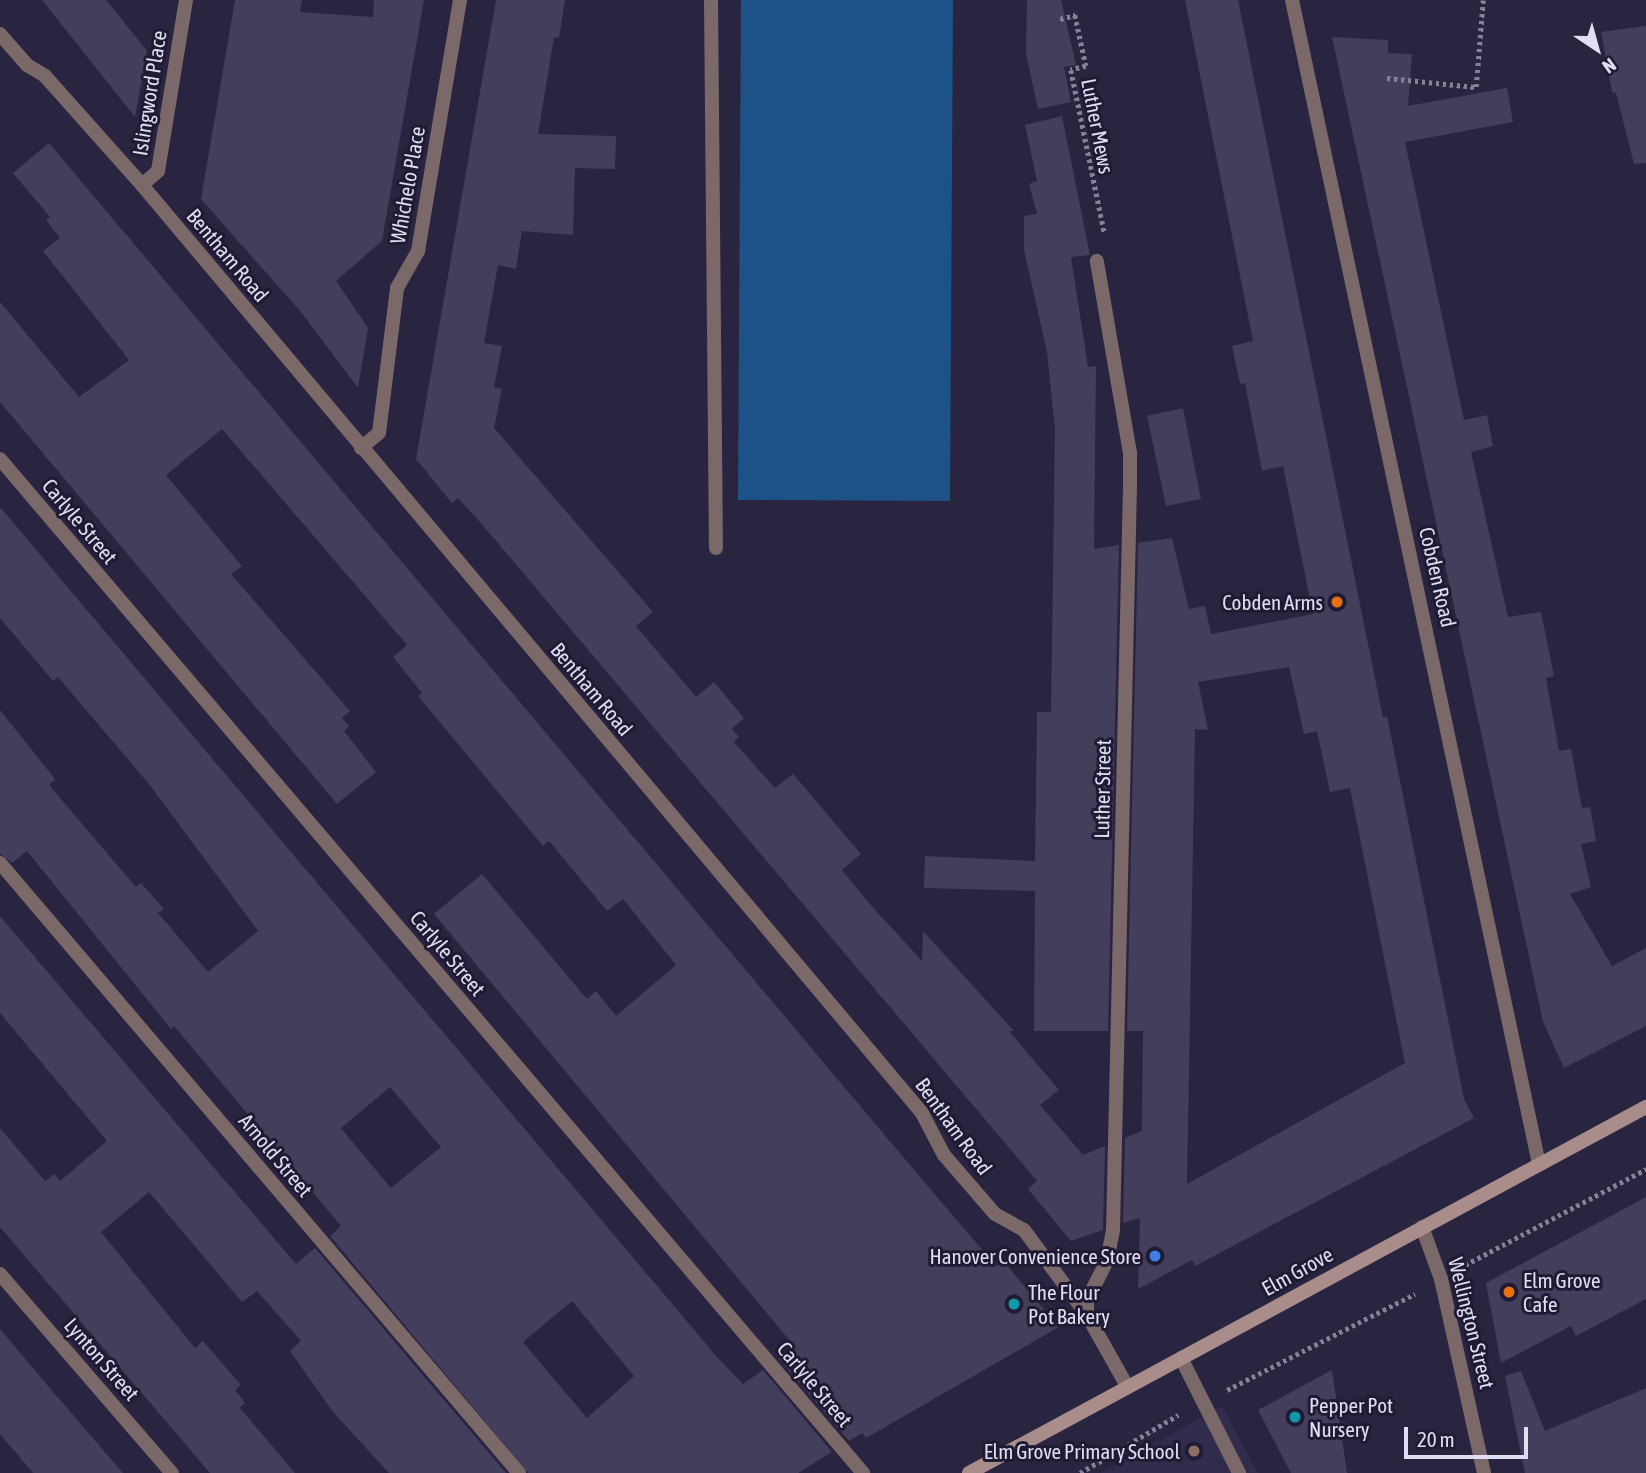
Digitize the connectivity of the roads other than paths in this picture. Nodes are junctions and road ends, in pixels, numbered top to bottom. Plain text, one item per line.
1 (186, 0) edge
2 (460, 0) edge
3 (711, 0) edge
4 (1292, 0) edge
5 (0, 34) edge
6 (142, 185) junction
7 (1097, 261) road end
8 (361, 449) junction
9 (0, 459) edge
10 (716, 548) dead end
11 (0, 863) edge
12 (1646, 1107) edge
13 (1539, 1164) junction
14 (1422, 1227) junction
15 (0, 1274) edge
16 (1087, 1315) junction
17 (1181, 1358) junction
18 (1126, 1386) junction
19 (172, 1473) edge
20 (520, 1473) edge
21 (863, 1473) edge
22 (969, 1473) edge
23 (1239, 1473) edge
24 (1484, 1473) edge

1 - 6 street, Islingword Place
2 - 8 street, Whichelo Place
3 - 10 street
4 - 13 street, Cobden Road
5 - 6 street, Bentham Road
6 - 8 street, Bentham Road
7 - 16 street, Luther Street
8 - 16 street, Bentham Road
9 - 21 street, Carlyle Street
11 - 20 street, Arnold Street
12 - 13 street, Elm Grove
13 - 14 street, Elm Grove
14 - 17 street, Elm Grove
14 - 24 street, Wellington Street
15 - 19 street, Lynton Street
16 - 18 street, Bentham Road
17 - 18 street, Elm Grove
17 - 23 street
18 - 22 street, Elm Grove

